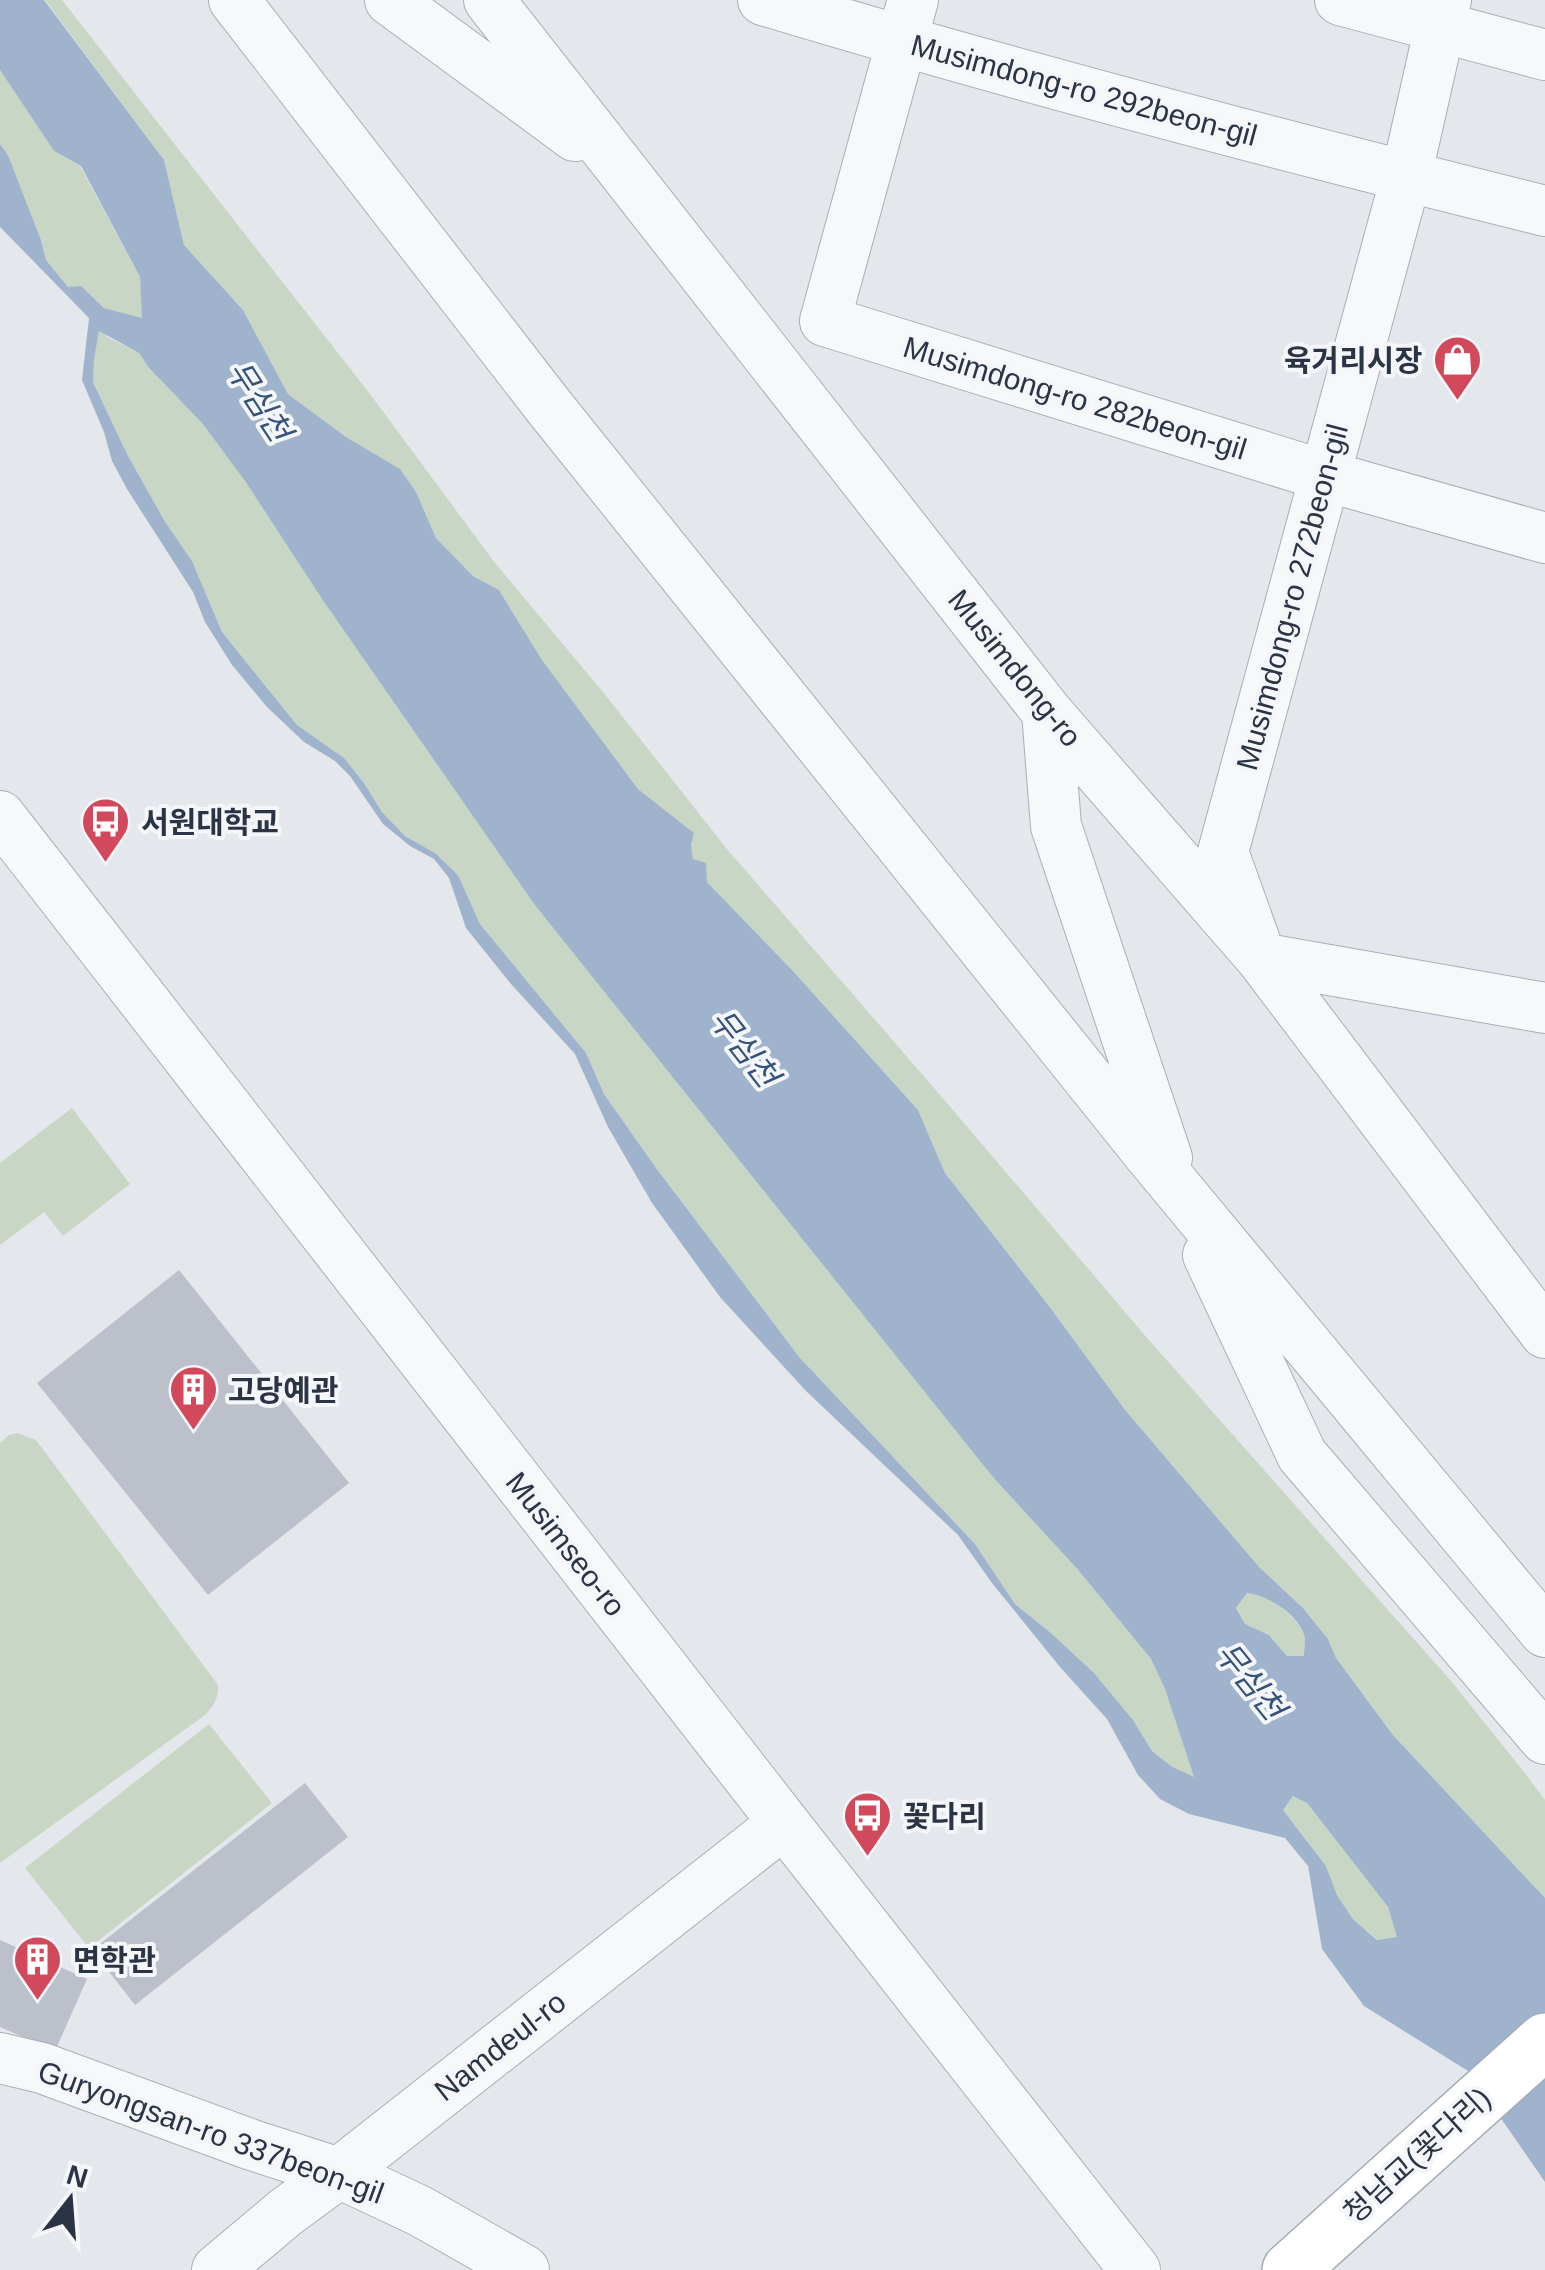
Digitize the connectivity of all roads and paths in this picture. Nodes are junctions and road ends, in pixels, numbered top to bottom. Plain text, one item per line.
1 (234, 0) edge
2 (390, 0) edge
3 (489, 0) edge
4 (763, 0) edge
5 (1340, 0) edge
6 (1443, 13) edge
7 (907, 21) edge
8 (1545, 55) edge
9 (627, 174) junction
10 (1406, 177) junction
11 (1545, 211) edge
12 (824, 321) junction
13 (772, 359) junction
14 (1326, 476) junction
15 (1545, 538) edge
16 (1047, 712) junction
17 (0, 816) edge
18 (1261, 958) junction
19 (1545, 1008) edge
20 (1178, 1189) junction
21 (1545, 1333) edge
22 (1545, 1632) edge
23 (1545, 1739) edge
24 (784, 1823) junction
25 (1545, 2041) edge
26 (0, 2058) edge
27 (340, 2173) junction
28 (286, 2212) junction
29 (217, 2270) edge
30 (257, 2270) edge
31 (524, 2270) edge
32 (1135, 2270) edge
33 (1290, 2270) edge

1 - 20 street
2 - 9 street
3 - 9 street, Musimdong-ro
4 - 7 street, Musimdong-ro 292beon-gil
5 - 6 street
6 - 8 street
6 - 10 street, Musimdong-ro 272beon-gil
7 - 10 street, Musimdong-ro 292beon-gil
7 - 12 street
9 - 13 street, Musimdong-ro
10 - 11 street, Musimdong-ro 292beon-gil
10 - 14 street, Musimdong-ro 272beon-gil
12 - 13 street
12 - 14 street, Musimdong-ro 282beon-gil
13 - 16 street, Musimdong-ro
14 - 15 street, Musimdong-ro 282beon-gil
14 - 18 street, Musimdong-ro 272beon-gil
16 - 18 street, Musimdong-ro
16 - 20 street
17 - 24 street, Musimseo-ro
18 - 19 street
18 - 21 street, Musimdong-ro
20 - 22 street
20 - 23 street
24 - 27 street, Namdeul-ro
24 - 32 street, Musimseo-ro
25 - 33 main road, 청남교(꽃다리)
26 - 27 street, Guryongsan-ro 337beon-gil
27 - 28 street, Namdeul-ro
27 - 31 street, Guryongsan-ro 337beon-gil
28 - 29 street, Namdeul-ro
28 - 30 street

